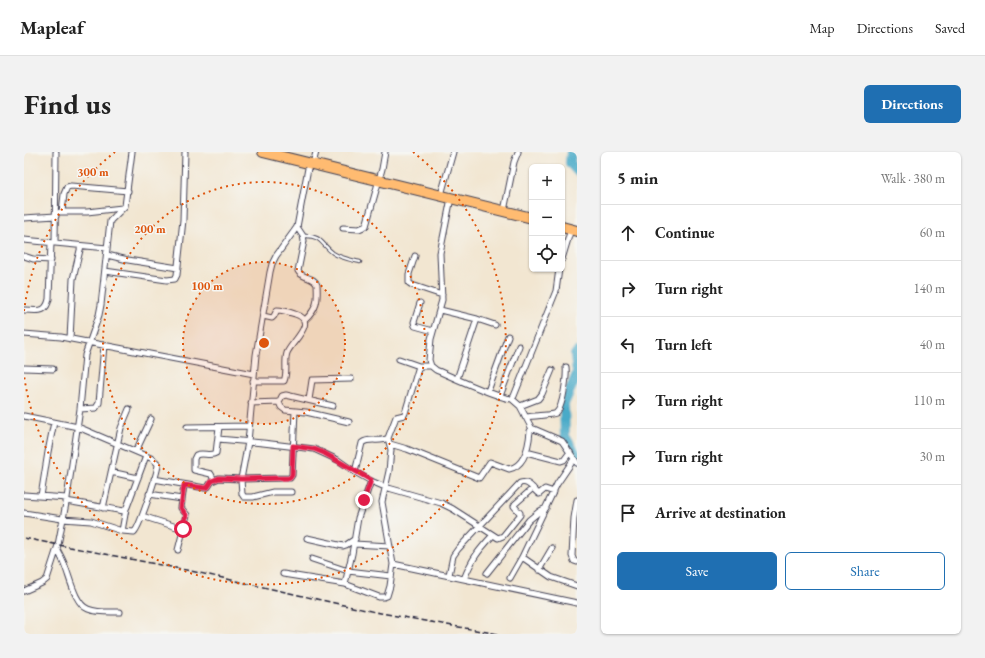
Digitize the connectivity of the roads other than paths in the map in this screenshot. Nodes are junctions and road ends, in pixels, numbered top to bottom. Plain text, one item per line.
1 (56, 152) edge
2 (132, 152) edge
3 (185, 152) edge
4 (263, 152) edge
5 (316, 152) edge
6 (385, 152) edge
7 (453, 152) edge
8 (518, 152) edge
9 (311, 163) junction
10 (379, 180) junction
11 (128, 191) junction
12 (446, 197) junction
13 (123, 208) junction
14 (504, 211) junction
15 (62, 212) junction
16 (56, 214) junction
17 (529, 217) edge
18 (24, 218) edge
19 (296, 227) junction
20 (343, 228) dead end
21 (570, 229) edge
22 (303, 236) junction
23 (24, 240) edge
24 (53, 243) junction
25 (81, 246) junction
26 (107, 248) junction
27 (565, 248) edge
28 (107, 255) junction
29 (24, 256) edge
30 (415, 256) dead end
31 (51, 260) junction
32 (360, 262) dead end
33 (178, 268) junction
34 (105, 271) junction
35 (559, 272) edge
36 (442, 295) junction
37 (420, 303) dead end
38 (24, 310) edge
39 (440, 310) junction
40 (263, 316) junction
41 (477, 319) junction
42 (305, 320) junction
43 (495, 325) dead end
44 (433, 331) junction
45 (24, 334) edge
46 (508, 336) dead end
47 (70, 339) junction
48 (88, 342) junction
49 (104, 345) junction
50 (519, 346) dead end
51 (399, 359) dead end
52 (419, 366) junction
53 (431, 366) junction
54 (566, 367) dead end
55 (24, 368) edge
56 (53, 369) dead end
57 (552, 370) dead end
58 (254, 374) junction
59 (351, 379) dead end
60 (458, 379) junction
61 (253, 381) junction
62 (488, 391) junction
63 (500, 396) junction
64 (512, 399) junction
65 (309, 400) junction
66 (279, 402) junction
67 (251, 403) junction
68 (333, 406) dead end
69 (520, 406) junction
70 (80, 409) junction
71 (129, 409) dead end
72 (295, 411) junction
73 (24, 416) edge
74 (525, 417) junction
75 (151, 419) dead end
76 (54, 422) junction
77 (349, 422) dead end
78 (219, 426) junction
79 (249, 426) junction
80 (78, 427) junction
81 (187, 427) dead end
82 (532, 429) junction
83 (218, 439) junction
84 (389, 441) junction
85 (248, 442) junction
86 (118, 444) junction
87 (293, 446) junction
88 (136, 451) junction
89 (526, 452) junction
90 (570, 452) junction
91 (146, 456) junction
92 (575, 461) edge
93 (111, 472) junction
94 (355, 472) junction
95 (138, 478) junction
96 (154, 479) junction
97 (241, 479) junction
98 (214, 480) junction
99 (371, 480) junction
100 (184, 485) junction
101 (385, 487) junction
102 (532, 488) junction
103 (291, 492) dead end
104 (554, 492) junction
105 (149, 494) junction
106 (24, 495) edge
107 (41, 496) junction
108 (182, 499) junction
109 (67, 500) junction
110 (577, 500) edge
111 (103, 508) junction
112 (546, 508) junction
113 (126, 509) junction
114 (24, 513) edge
115 (142, 516) junction
116 (62, 519) junction
117 (478, 526) junction
118 (183, 529) junction
119 (122, 531) junction
120 (493, 535) junction
121 (307, 538) dead end
122 (354, 541) junction
123 (390, 546) junction
124 (552, 548) dead end
125 (57, 549) junction
126 (178, 550) dead end
127 (522, 557) junction
128 (312, 559) dead end
129 (577, 562) edge
130 (393, 564) junction
131 (540, 570) junction
132 (348, 571) junction
133 (283, 574) dead end
134 (487, 574) dead end
135 (448, 575) junction
136 (390, 576) junction
137 (510, 578) dead end
138 (464, 579) junction
139 (345, 584) junction
140 (577, 586) edge
141 (24, 590) edge
142 (577, 603) edge
143 (120, 612) dead end

1 - 16 street
2 - 11 street
3 - 33 street
4 - 9 highway
5 - 9 street
6 - 10 street
7 - 12 street
8 - 14 street
9 - 10 highway
9 - 19 street
10 - 12 highway
10 - 20 street
11 - 13 street
11 - 15 street
12 - 14 highway
12 - 36 street
13 - 15 street
13 - 26 street
14 - 17 highway
15 - 16 street
16 - 18 street
16 - 24 street
19 - 22 street
19 - 40 street
21 - 27 street
22 - 32 lane
22 - 42 street
23 - 24 street
24 - 25 street
24 - 31 street
25 - 26 street
25 - 47 street
26 - 28 street
28 - 33 street
28 - 34 street
29 - 31 street
30 - 36 street
31 - 38 street
33 - 34 street
34 - 48 street
35 - 64 street
36 - 39 street
37 - 44 street
39 - 41 street
39 - 44 street
40 - 42 street
40 - 58 street
41 - 43 street
41 - 60 street
42 - 61 street
44 - 53 street
45 - 47 street
46 - 62 street
47 - 48 street
48 - 49 street
48 - 70 street
49 - 58 street
49 - 70 street
50 - 63 street
51 - 52 street
52 - 53 street
52 - 84 street
53 - 60 street
54 - 74 street
55 - 56 street
57 - 69 street
58 - 61 street
59 - 65 street
60 - 62 street
61 - 67 street
62 - 63 street
63 - 64 street
64 - 69 street
65 - 66 street
65 - 68 street
66 - 67 street
66 - 72 street
67 - 79 street
69 - 74 street
70 - 80 street
71 - 86 street
72 - 77 street
72 - 87 street
73 - 76 street
74 - 82 street
75 - 88 street
76 - 80 street
76 - 107 street
78 - 79 street
78 - 81 street
78 - 83 street
79 - 85 street
80 - 86 street
80 - 109 street
82 - 89 street
82 - 90 street
83 - 85 street
83 - 98 street
84 - 89 street
84 - 94 street
84 - 101 street
85 - 87 street
85 - 97 street
86 - 88 street
86 - 93 street
87 - 94 street
87 - 97 street
88 - 91 street
89 - 90 street
90 - 92 street
91 - 95 street
91 - 96 street
92 - 104 street
93 - 95 street
93 - 111 street
94 - 99 street
95 - 113 street
96 - 100 street
96 - 105 street
97 - 98 street
97 - 103 street
98 - 100 street
99 - 101 street
99 - 122 street
100 - 108 street
101 - 117 street
101 - 123 street
102 - 104 street
102 - 117 street
102 - 120 street
104 - 112 street
105 - 108 street
105 - 115 street
106 - 107 street
107 - 109 street
108 - 118 street
109 - 111 street
109 - 116 street
110 - 129 street
111 - 113 street
112 - 127 street
112 - 134 street
113 - 119 street
114 - 116 street
115 - 118 street
115 - 119 street
116 - 119 street
116 - 125 street
117 - 120 street
117 - 135 street
118 - 126 street
120 - 138 street
121 - 122 street
122 - 123 street
122 - 132 street
123 - 130 street
124 - 131 street
125 - 141 street
125 - 143 street
127 - 131 street
127 - 137 street
128 - 132 street
130 - 135 street
130 - 136 street
131 - 140 street
132 - 136 street
132 - 139 street
133 - 139 street
135 - 138 street
136 - 139 street
138 - 142 street

